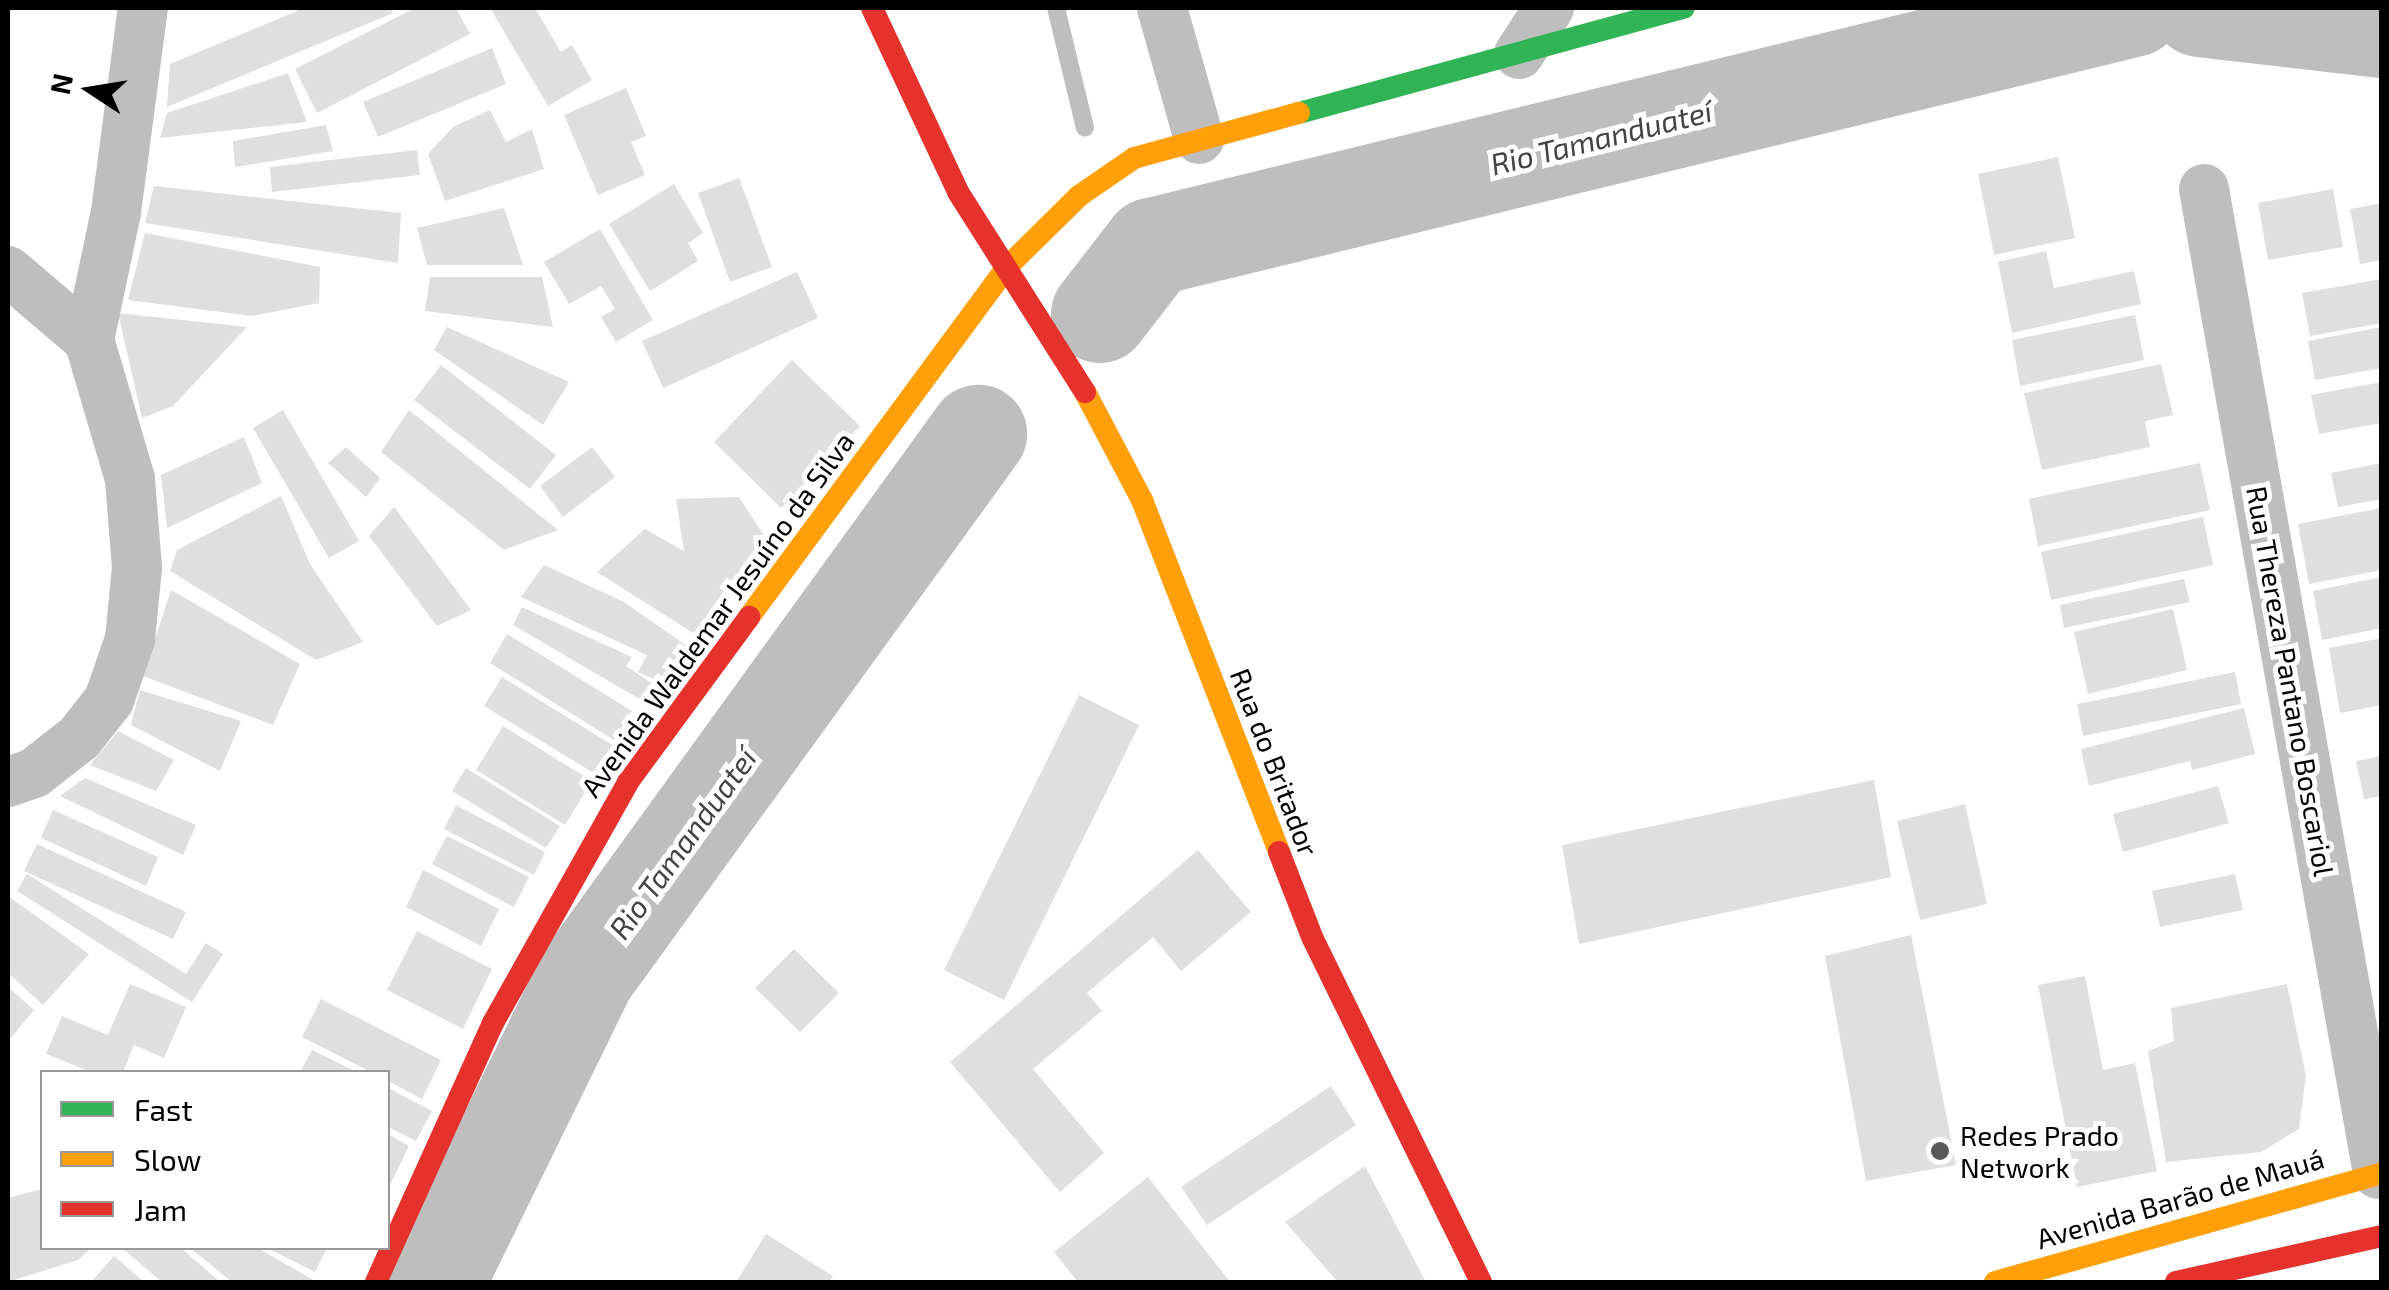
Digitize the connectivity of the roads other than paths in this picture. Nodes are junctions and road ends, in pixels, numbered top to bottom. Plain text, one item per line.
1 (143, 8) edge
2 (872, 8) edge
3 (1162, 8) edge
4 (1549, 8) edge
5 (1684, 8) edge
6 (1519, 54) junction
7 (1199, 139) junction
8 (2204, 188) dead end
9 (1006, 268) junction
10 (8, 271) edge
11 (88, 340) junction
12 (8, 782) edge
13 (2380, 1174) edge
14 (2382, 1236) edge
15 (376, 1282) edge
16 (1481, 1282) edge
17 (1995, 1282) edge
18 (2176, 1282) edge

1 - 11 street
2 - 9 street, Rua do Britador
3 - 7 street
4 - 6 street
5 - 6 street, Avenida Waldemar Jesuíno da Silva
6 - 7 street, Avenida Waldemar Jesuíno da Silva
7 - 9 street, Avenida Waldemar Jesuíno da Silva
8 - 13 street, Rua Thereza Pantano Boscariol
9 - 15 street, Avenida Waldemar Jesuíno da Silva
9 - 16 street, Rua do Britador
10 - 11 street
11 - 12 street
13 - 17 street, Avenida Barão de Mauá
14 - 18 street

